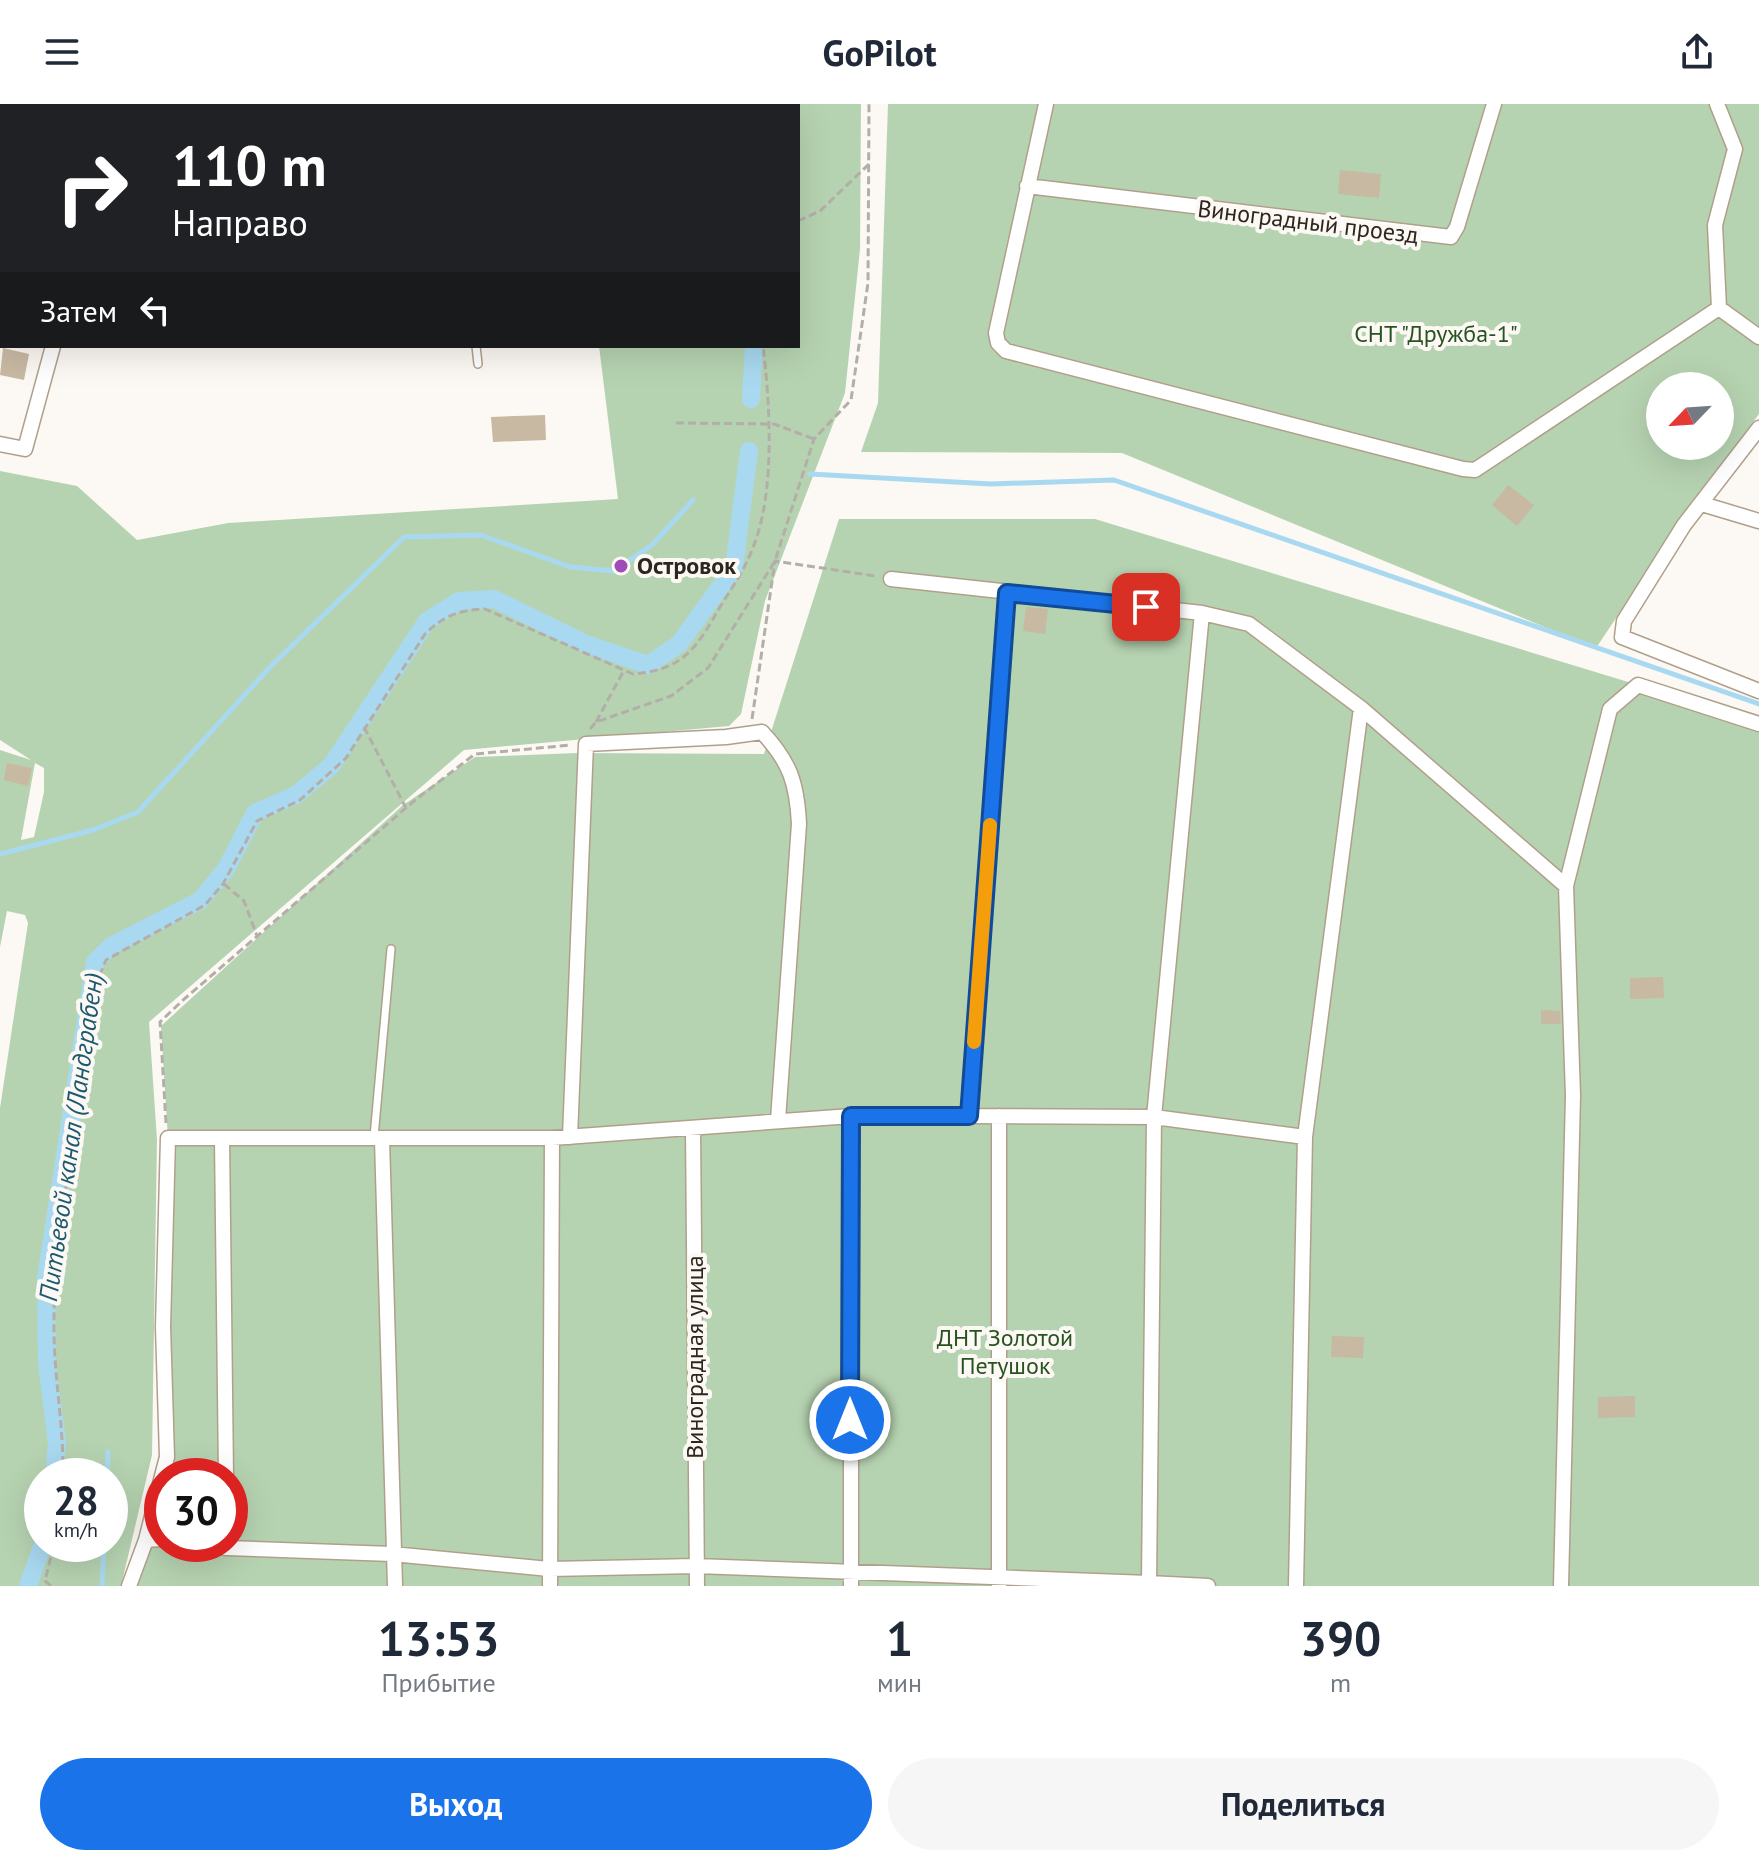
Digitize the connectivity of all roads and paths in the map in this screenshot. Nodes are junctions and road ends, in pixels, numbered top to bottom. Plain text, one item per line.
1 (869, 104) edge
2 (1046, 104) edge
3 (1494, 104) edge
4 (1717, 104) edge
5 (869, 164) junction
6 (1027, 186) junction
7 (800, 220) edge
8 (1719, 308) junction
9 (1759, 337) edge
10 (52, 348) edge
11 (476, 348) edge
12 (763, 348) edge
13 (478, 364) dead end
14 (676, 423) dead end
15 (767, 424) junction
16 (1759, 428) edge
17 (814, 439) junction
18 (0, 444) edge
19 (1702, 504) junction
20 (1759, 521) edge
21 (775, 561) junction
22 (891, 579) joint
23 (1007, 593) junction
24 (1202, 613) junction
25 (624, 670) junction
26 (1759, 691) edge
27 (1361, 708) junction
28 (596, 722) junction
29 (1759, 724) edge
30 (364, 727) junction
31 (752, 733) junction
32 (586, 744) junction
33 (406, 808) junction
34 (223, 884) junction
35 (1566, 886) junction
36 (257, 936) junction
37 (391, 949) dead end
38 (851, 1116) junction
39 (969, 1116) junction
40 (999, 1116) junction
41 (1154, 1117) junction
42 (778, 1120) junction
43 (693, 1129) junction
44 (570, 1137) junction
45 (1305, 1137) junction
46 (168, 1138) junction
47 (222, 1138) junction
48 (552, 1138) junction
49 (378, 1139) junction
50 (63, 1458) edge
51 (167, 1458) edge
52 (226, 1458) edge
53 (144, 1545) edge
54 (248, 1547) edge
55 (392, 1554) junction
56 (50, 1562) edge
57 (696, 1566) junction
58 (549, 1569) junction
59 (850, 1579) edge
60 (998, 1583) edge
61 (1149, 1584) edge
62 (51, 1586) edge
63 (129, 1586) edge
64 (395, 1586) edge
65 (550, 1586) edge
66 (697, 1586) edge
67 (1208, 1586) edge
68 (1296, 1586) edge
69 (1561, 1586) edge

1 - 5 path
2 - 6 street
3 - 6 street, Виноградный проезд
4 - 8 street
5 - 7 path
5 - 17 path
6 - 8 street
8 - 9 street
10 - 18 street
11 - 13 lane
12 - 15 path
14 - 15 path
15 - 17 path
15 - 25 path
16 - 19 street
17 - 21 path
19 - 20 street
19 - 26 street
21 - 22 path
21 - 28 path
21 - 31 path
22 - 23 street
23 - 24 street
23 - 39 street
24 - 27 street
24 - 41 street
25 - 28 path
25 - 30 path
27 - 35 street
27 - 45 street
28 - 32 path
29 - 35 street
30 - 33 path
30 - 34 path
31 - 32 street
31 - 42 street
32 - 33 path
32 - 44 street
33 - 36 path
34 - 36 path
34 - 50 path
35 - 69 street
36 - 46 path
37 - 49 lane
38 - 39 street
38 - 42 street
38 - 59 street
39 - 40 street
40 - 41 street
40 - 60 street
41 - 45 street
41 - 61 street
42 - 43 street
43 - 44 street
43 - 57 street, Виноградная улица
44 - 48 street
45 - 68 street
46 - 47 street
46 - 51 street
47 - 49 street
47 - 52 street
48 - 49 street
48 - 58 street
49 - 55 street
53 - 63 street
54 - 55 street
55 - 58 street
55 - 64 street
56 - 62 path
57 - 58 street
57 - 59 street
57 - 66 street, Виноградная улица
58 - 65 street
59 - 60 street
60 - 61 street
61 - 67 street

